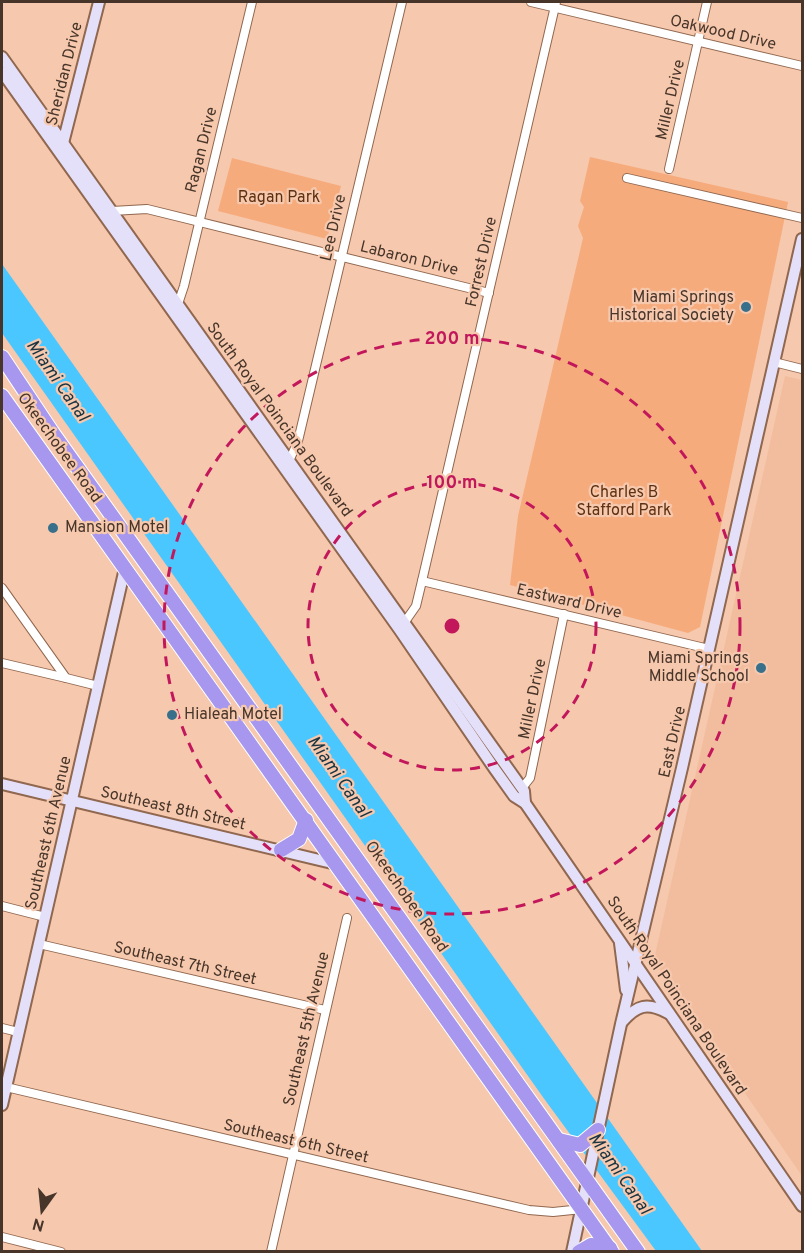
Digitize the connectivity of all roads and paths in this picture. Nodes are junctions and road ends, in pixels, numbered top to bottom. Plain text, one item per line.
1 (99, 2) edge
2 (252, 2) edge
3 (402, 2) edge
4 (531, 2) edge
5 (707, 2) edge
6 (555, 4) edge
7 (698, 42) junction
8 (2, 57) edge
9 (802, 66) edge
10 (2, 72) edge
11 (61, 148) junction
12 (669, 169) dead end
13 (627, 178) dead end
14 (112, 211) junction
15 (802, 218) edge
16 (198, 221) junction
17 (802, 239) edge
18 (341, 256) junction
19 (489, 293) junction
20 (178, 304) junction
21 (2, 357) edge
22 (774, 362) junction
23 (802, 369) edge
24 (2, 394) edge
25 (290, 459) junction
26 (125, 568) junction
27 (422, 581) junction
28 (2, 588) edge
29 (564, 614) junction
30 (402, 625) junction
31 (709, 649) junction
32 (2, 663) edge
33 (66, 678) junction
34 (98, 686) junction
35 (2, 784) edge
36 (522, 788) junction
37 (72, 801) junction
38 (525, 803) junction
39 (306, 820) junction
40 (281, 850) junction
41 (337, 864) junction
42 (380, 889) junction
43 (2, 906) edge
44 (45, 917) junction
45 (347, 918) dead end
46 (618, 938) junction
47 (39, 944) junction
48 (636, 964) junction
49 (627, 999) junction
50 (325, 1010) junction
51 (671, 1014) junction
52 (621, 1024) junction
53 (2, 1028) edge
54 (18, 1032) junction
55 (6, 1087) junction
56 (2, 1105) edge
57 (598, 1130) junction
58 (558, 1140) junction
59 (292, 1156) junction
60 (587, 1180) junction
61 (802, 1206) edge
62 (582, 1209) junction
63 (2, 1238) edge
64 (611, 1250) edge
65 (61, 1251) edge
66 (271, 1251) edge
67 (572, 1251) edge
68 (579, 1251) edge
69 (638, 1251) edge

1 - 11 street, Sheridan Drive
2 - 16 street, Ragan Drive
3 - 18 street, Lee Drive
4 - 6 street, Oakwood Drive
5 - 7 street, Miller Drive
6 - 7 street, Oakwood Drive
6 - 19 street, Forrest Drive
7 - 9 street, Oakwood Drive
7 - 12 street, Miller Drive
8 - 11 street, South Royal Poinciana Boulevard
10 - 11 street, South Royal Poinciana Boulevard
11 - 14 street, South Royal Poinciana Boulevard
11 - 30 street, South Royal Poinciana Boulevard
13 - 15 street
14 - 16 street, Labaron Drive
14 - 20 street, South Royal Poinciana Boulevard
16 - 18 street, Labaron Drive
16 - 20 street, Ragan Drive
17 - 22 street, East Drive
18 - 19 street, Labaron Drive
18 - 25 street, Lee Drive
19 - 27 street, Forrest Drive
20 - 25 street, South Royal Poinciana Boulevard
21 - 42 highway, Okeechobee Road
22 - 23 street
22 - 31 street, East Drive
24 - 26 highway, Okeechobee Road
25 - 30 street, South Royal Poinciana Boulevard
26 - 34 street, Southeast 6th Avenue
26 - 39 highway, Okeechobee Road
27 - 29 street, Eastward Drive
27 - 30 street, Forrest Drive
28 - 33 street
29 - 31 street, Eastward Drive
29 - 36 street, Miller Drive
30 - 36 street, South Royal Poinciana Boulevard
30 - 38 street, South Royal Poinciana Boulevard
31 - 48 street, East Drive
32 - 33 street
33 - 34 street
34 - 37 street, Southeast 6th Avenue
35 - 37 street, Southeast 8th Street
36 - 38 street, South Royal Poinciana Boulevard
37 - 40 street, Southeast 8th Street
37 - 44 street, Southeast 6th Avenue
38 - 46 street, South Royal Poinciana Boulevard
39 - 40 highway
39 - 41 highway, Okeechobee Road
40 - 41 street, Southeast 8th Street
41 - 42 highway
41 - 62 highway, Okeechobee Road
42 - 58 highway, Okeechobee Road
43 - 44 street
44 - 47 street, Southeast 6th Avenue
45 - 50 street, Southeast 5th Avenue
46 - 48 street, South Royal Poinciana Boulevard
46 - 49 street
47 - 50 street, Southeast 7th Street
47 - 54 street, Southeast 6th Avenue
48 - 49 street, East Drive
48 - 51 street, South Royal Poinciana Boulevard
49 - 52 street, East Drive
50 - 59 street, Southeast 5th Avenue
51 - 52 street
51 - 61 street, South Royal Poinciana Boulevard
52 - 57 street, East Drive
53 - 54 street
54 - 55 street, Southeast 6th Avenue
55 - 56 street, Southeast 6th Avenue
55 - 59 street, Southeast 6th Street
57 - 58 highway
57 - 60 street, East Drive
58 - 60 highway, Okeechobee Road
59 - 62 street, Southeast 6th Street
59 - 66 street, Southeast 5th Avenue
60 - 62 street, East Drive
60 - 69 highway, Okeechobee Road
62 - 64 highway, Okeechobee Road
62 - 67 street, East Drive
63 - 65 street
64 - 68 highway

